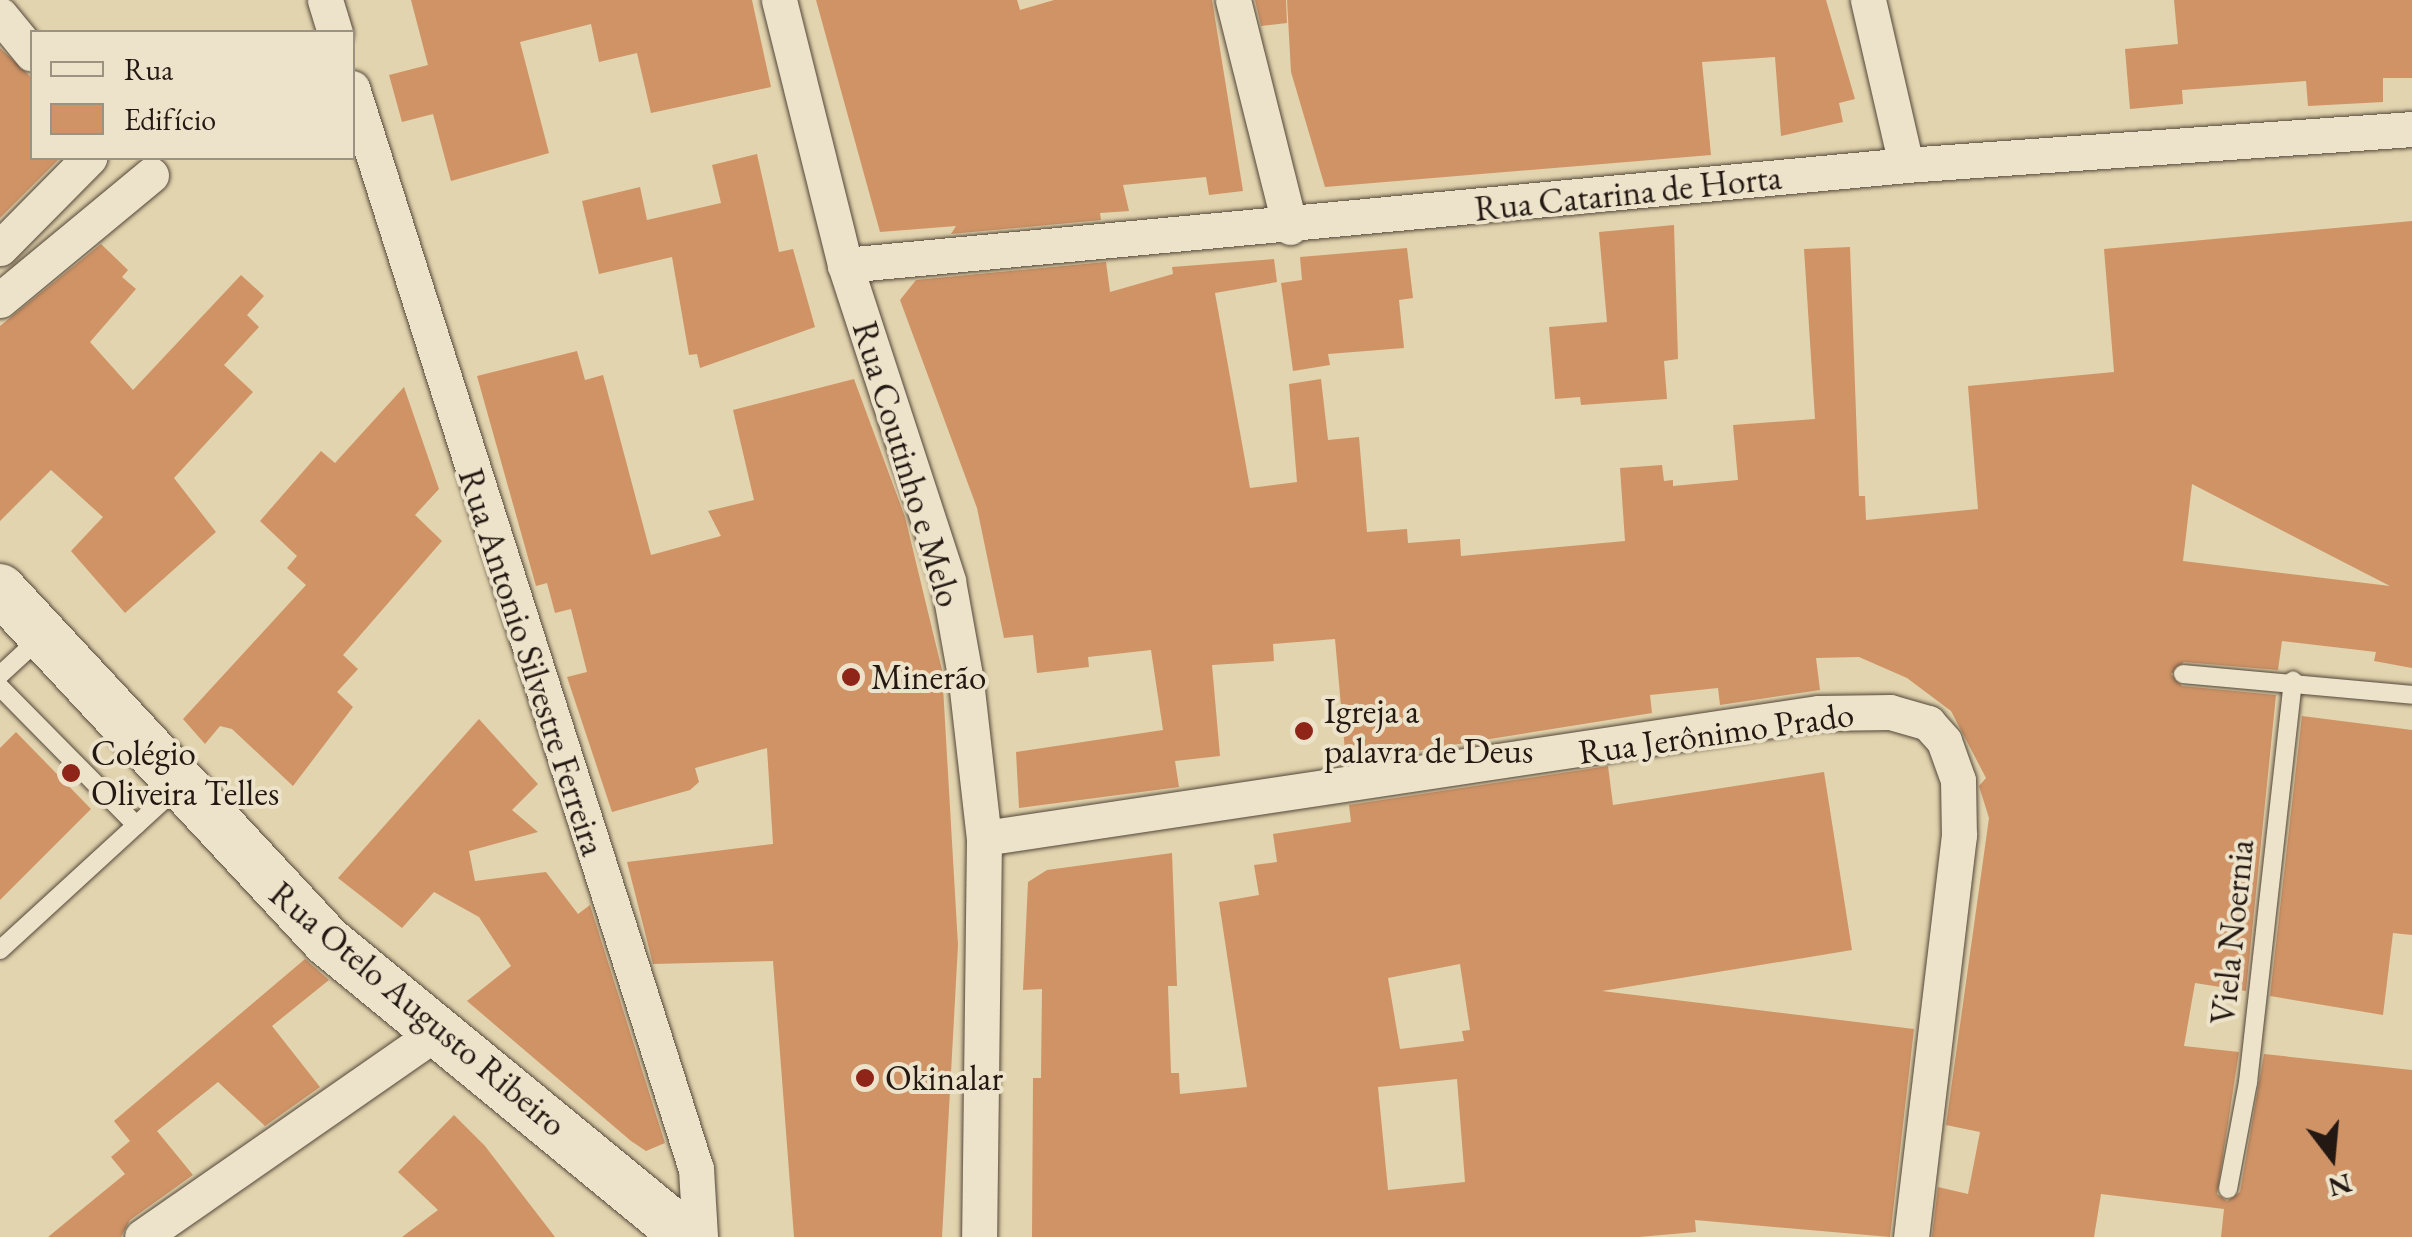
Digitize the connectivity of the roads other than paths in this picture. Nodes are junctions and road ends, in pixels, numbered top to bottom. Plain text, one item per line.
1 (325, 0) edge
2 (779, 0) edge
3 (1232, 0) edge
4 (1868, 0) edge
5 (0, 15) edge
6 (334, 30) edge
7 (30, 52) edge
8 (355, 97) edge
9 (2412, 129) edge
10 (87, 160) edge
11 (1906, 165) junction
12 (150, 175) dead end
13 (1290, 227) junction
14 (0, 248) edge
15 (845, 265) junction
16 (0, 300) edge
17 (0, 590) edge
18 (42, 636) junction
19 (0, 674) edge
20 (2182, 674) dead end
21 (2294, 681) junction
22 (0, 687) edge
23 (2412, 694) edge
24 (179, 786) junction
25 (136, 825) junction
26 (984, 838) junction
27 (0, 950) edge
28 (437, 1032) junction
29 (2228, 1189) dead end
30 (142, 1237) edge
31 (687, 1237) edge
32 (700, 1237) edge
33 (980, 1237) edge
34 (1911, 1237) edge

1 - 6 street
2 - 15 street, Rua Coutinho e Melo
3 - 13 street
4 - 11 street
5 - 7 street
8 - 32 street, Rua Antonio Silvestre Ferreira
9 - 11 street, Rua Catarina de Horta
10 - 14 street
11 - 13 street, Rua Catarina de Horta
12 - 16 street
13 - 15 street, Rua Catarina de Horta
15 - 26 street, Rua Coutinho e Melo
17 - 18 street, Rua Otelo Augusto Ribeiro
18 - 19 lane
18 - 24 street, Rua Otelo Augusto Ribeiro
20 - 21 lane
21 - 23 lane
21 - 29 lane, Viela Noernia
22 - 25 lane
24 - 25 lane
24 - 28 street, Rua Otelo Augusto Ribeiro
25 - 27 lane
26 - 33 street, Rua Coutinho e Melo
26 - 34 street, Rua Jerônimo Prado
28 - 30 street
28 - 31 street, Rua Otelo Augusto Ribeiro

